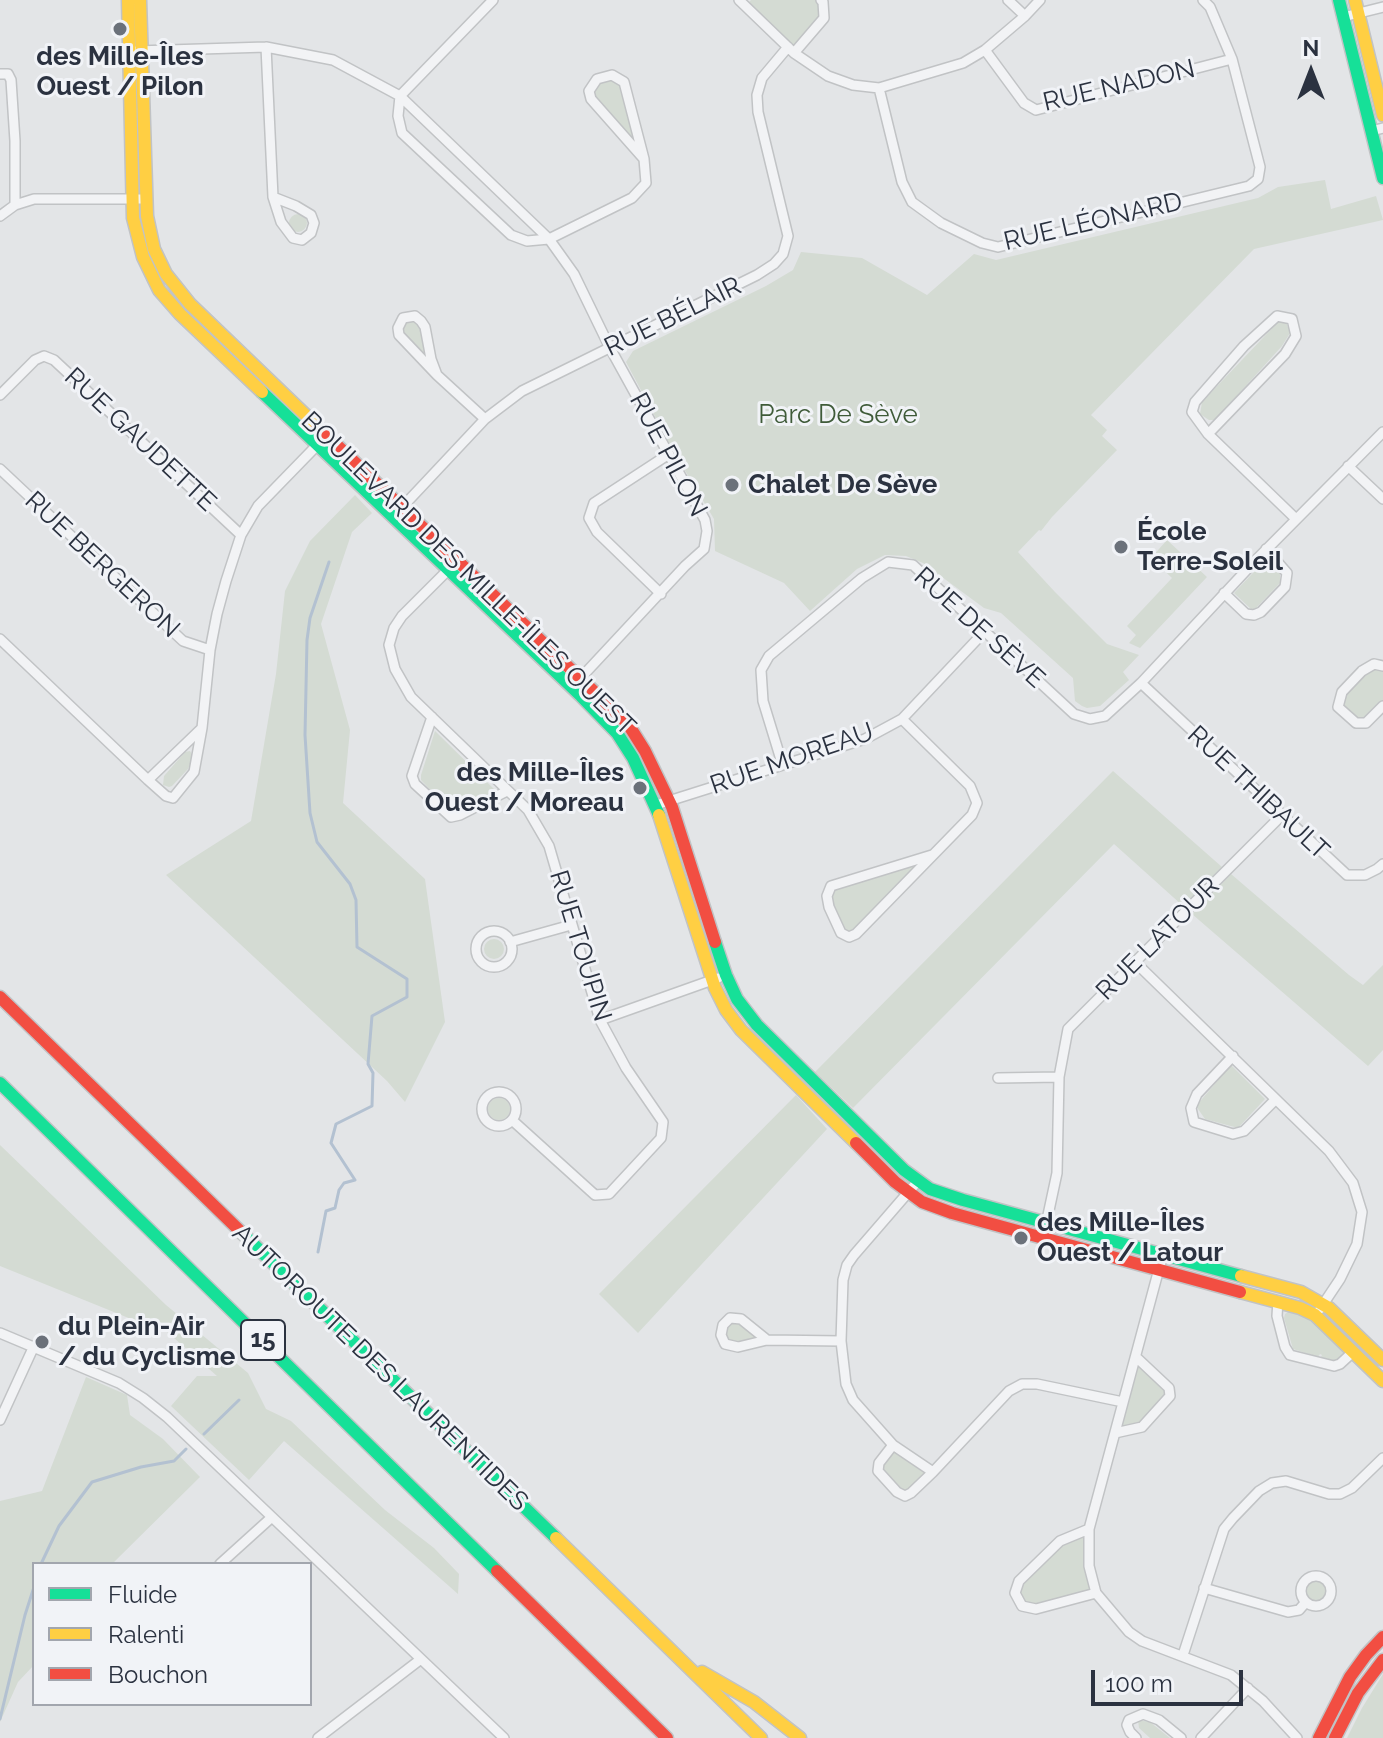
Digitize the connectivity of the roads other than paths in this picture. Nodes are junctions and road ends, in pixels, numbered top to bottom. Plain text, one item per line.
1 (128, 0) edge
2 (140, 0) edge
3 (493, 0) edge
4 (821, 0) edge
5 (1008, 0) edge
6 (1040, 0) edge
7 (1203, 0) edge
8 (1339, 0) edge
9 (1355, 0) edge
10 (743, 1) edge
11 (1383, 7) edge
12 (1358, 14) junction
13 (1025, 16) junction
14 (1343, 17) junction
15 (266, 47) junction
16 (791, 50) junction
17 (985, 50) junction
18 (135, 52) junction
19 (1232, 59) junction
20 (0, 74) edge
21 (879, 88) junction
22 (400, 96) junction
23 (1383, 115) edge
24 (1377, 130) edge
25 (644, 159) junction
26 (1383, 178) edge
27 (273, 197) junction
28 (139, 199) junction
29 (15, 205) junction
30 (0, 216) edge
31 (549, 239) junction
32 (610, 348) junction
33 (437, 375) junction
34 (0, 395) edge
35 (485, 419) junction
36 (1383, 432) edge
37 (1208, 434) junction
38 (322, 440) junction
39 (669, 454) junction
40 (1348, 466) junction
41 (0, 469) edge
42 (1383, 499) edge
43 (398, 512) junction
44 (1296, 519) junction
45 (241, 535) junction
46 (1266, 549) junction
47 (453, 565) junction
48 (1224, 593) junction
49 (661, 594) junction
50 (986, 630) junction
51 (0, 639) edge
52 (210, 650) junction
53 (1383, 666) edge
54 (576, 683) junction
55 (1141, 683) junction
56 (1383, 706) edge
57 (432, 717) junction
58 (902, 719) junction
59 (202, 728) junction
60 (782, 763) junction
61 (148, 780) junction
62 (507, 791) junction
63 (669, 800) junction
64 (656, 805) junction
65 (1282, 815) junction
66 (932, 855) junction
67 (1383, 864) edge
68 (571, 925) junction
69 (510, 942) dead end
70 (1135, 962) junction
71 (726, 975) junction
72 (712, 980) junction
73 (0, 997) edge
74 (600, 1020) junction
75 (1233, 1056) junction
76 (1059, 1077) junction
77 (998, 1078) dead end
78 (0, 1083) edge
79 (1275, 1100) junction
80 (512, 1120) dead end
81 (918, 1181) junction
82 (908, 1193) junction
83 (1047, 1223) junction
84 (1043, 1237) junction
85 (1163, 1254) junction
86 (1159, 1269) junction
87 (1278, 1301) junction
88 (1324, 1303) junction
89 (1315, 1315) junction
90 (0, 1333) edge
91 (767, 1340) junction
92 (841, 1341) junction
93 (34, 1346) junction
94 (1353, 1352) junction
95 (1136, 1357) junction
96 (1383, 1360) edge
97 (1383, 1381) edge
98 (1123, 1402) junction
99 (0, 1420) edge
100 (1115, 1433) junction
101 (893, 1445) junction
102 (1383, 1458) edge
103 (933, 1472) junction
104 (272, 1517) junction
105 (1089, 1529) junction
106 (222, 1562) edge
107 (1204, 1588) junction
108 (1096, 1593) junction
109 (1306, 1602) dead end
110 (1383, 1637) edge
111 (1183, 1655) junction
112 (679, 1658) junction
113 (421, 1659) junction
114 (1383, 1660) edge
115 (1248, 1688) junction
116 (333, 1734) edge
117 (318, 1738) edge
118 (504, 1738) edge
119 (667, 1738) edge
120 (761, 1738) edge
121 (800, 1738) edge
122 (1136, 1738) edge
123 (1181, 1738) edge
124 (1201, 1738) edge
125 (1297, 1738) edge
126 (1319, 1738) edge
127 (1335, 1738) edge

1 - 18 main road, BOULEVARD DES MILLE-ÎLES OUEST
2 - 18 main road, BOULEVARD DES MILLE-ÎLES OUEST
3 - 22 street
4 - 16 street, RUE BÉLAIR
5 - 13 street
6 - 13 street
7 - 19 street
8 - 14 main road
9 - 12 main road
10 - 16 street
11 - 12 street
12 - 14 street
12 - 23 main road
13 - 17 street
14 - 24 main road
15 - 18 street, RUE PILON
15 - 22 street, RUE PILON
15 - 27 street
16 - 21 street
16 - 32 street, RUE BÉLAIR
17 - 19 street, RUE NADON
17 - 21 street
18 - 28 main road, BOULEVARD DES MILLE-ÎLES OUEST
19 - 21 street, RUE LÉONARD
20 - 29 street
22 - 31 street, RUE PILON
22 - 31 street
24 - 26 main road
25 - 25 street
25 - 31 street
27 - 27 street
28 - 29 street
28 - 38 main road, BOULEVARD DES MILLE-ÎLES OUEST
29 - 30 street
31 - 32 street, RUE PILON
32 - 35 street, RUE BÉLAIR
32 - 39 street, RUE PILON
33 - 33 street
33 - 35 street
34 - 45 street, RUE GAUDETTE
35 - 43 street, RUE BÉLAIR
36 - 40 street, RUE DE SÈVE
37 - 37 street
37 - 44 street
38 - 43 main road, BOULEVARD DES MILLE-ÎLES OUEST
38 - 45 street
39 - 49 street, RUE PILON
39 - 49 street
40 - 42 street
40 - 44 street, RUE DE SÈVE
41 - 52 street, RUE BERGERON
43 - 47 main road, BOULEVARD DES MILLE-ÎLES OUEST
44 - 46 street, RUE DE SÈVE
45 - 52 street
46 - 48 street, RUE DE SÈVE
46 - 48 street
47 - 54 main road, BOULEVARD DES MILLE-ÎLES OUEST
47 - 57 street, RUE TOUPIN
48 - 55 street, RUE DE SÈVE
49 - 54 street, RUE PILON
50 - 55 street, RUE DE SÈVE
50 - 58 street, RUE MOREAU
50 - 60 street, RUE DE SÈVE
51 - 61 street
52 - 59 street
53 - 56 street
54 - 63 main road, BOULEVARD DES MILLE-ÎLES OUEST
54 - 64 main road, BOULEVARD DES MILLE-ÎLES OUEST
55 - 65 street, RUE THIBAULT
57 - 62 street, RUE TOUPIN
57 - 62 street
58 - 60 street, RUE MOREAU
58 - 66 street
59 - 61 street
59 - 61 street
60 - 63 street, RUE MOREAU
62 - 68 street, RUE TOUPIN
63 - 64 street, RUE MOREAU
63 - 71 main road, BOULEVARD DES MILLE-ÎLES OUEST
64 - 72 main road, BOULEVARD DES MILLE-ÎLES OUEST
65 - 67 street, RUE THIBAULT
65 - 70 street, RUE LATOUR
66 - 66 street
68 - 69 street
68 - 74 street, RUE TOUPIN
70 - 75 street
70 - 76 street, RUE LATOUR
71 - 72 street
71 - 81 main road, BOULEVARD DES MILLE-ÎLES OUEST
72 - 74 street
72 - 82 main road, BOULEVARD DES MILLE-ÎLES OUEST
73 - 112 main road, AUTOROUTE DES LAURENTIDES / 15
74 - 80 street, RUE TOUPIN
75 - 79 street
75 - 79 street
76 - 77 street
76 - 83 street, RUE LATOUR
78 - 119 main road, 15
79 - 88 street
81 - 82 street
81 - 83 main road, BOULEVARD DES MILLE-ÎLES OUEST
82 - 84 main road, BOULEVARD DES MILLE-ÎLES OUEST
82 - 92 street
83 - 84 street, RUE LATOUR
83 - 85 main road, BOULEVARD DES MILLE-ÎLES OUEST
84 - 86 main road, BOULEVARD DES MILLE-ÎLES OUEST
85 - 86 street
85 - 88 main road, BOULEVARD DES MILLE-ÎLES OUEST
86 - 87 main road, BOULEVARD DES MILLE-ÎLES OUEST
86 - 95 street
87 - 89 main road, BOULEVARD DES MILLE-ÎLES OUEST
87 - 94 street
88 - 89 street
88 - 96 main road, BOULEVARD DES MILLE-ÎLES OUEST
89 - 94 main road, BOULEVARD DES MILLE-ÎLES OUEST
90 - 93 street
91 - 91 street
91 - 92 street
92 - 101 street
93 - 99 street
93 - 104 street
94 - 97 main road, BOULEVARD DES MILLE-ÎLES OUEST
95 - 98 street
95 - 100 street
98 - 100 street
98 - 103 street
100 - 105 street
101 - 103 street
101 - 103 street
102 - 107 street
104 - 106 street
104 - 113 street
105 - 108 street
105 - 108 street
107 - 109 street
107 - 111 street
108 - 111 street
110 - 126 main road
111 - 115 street
112 - 120 main road, AUTOROUTE DES LAURENTIDES / 15
112 - 121 main road
113 - 116 street
113 - 118 street
114 - 127 main road
115 - 124 street
115 - 125 street
116 - 117 street
122 - 123 street

